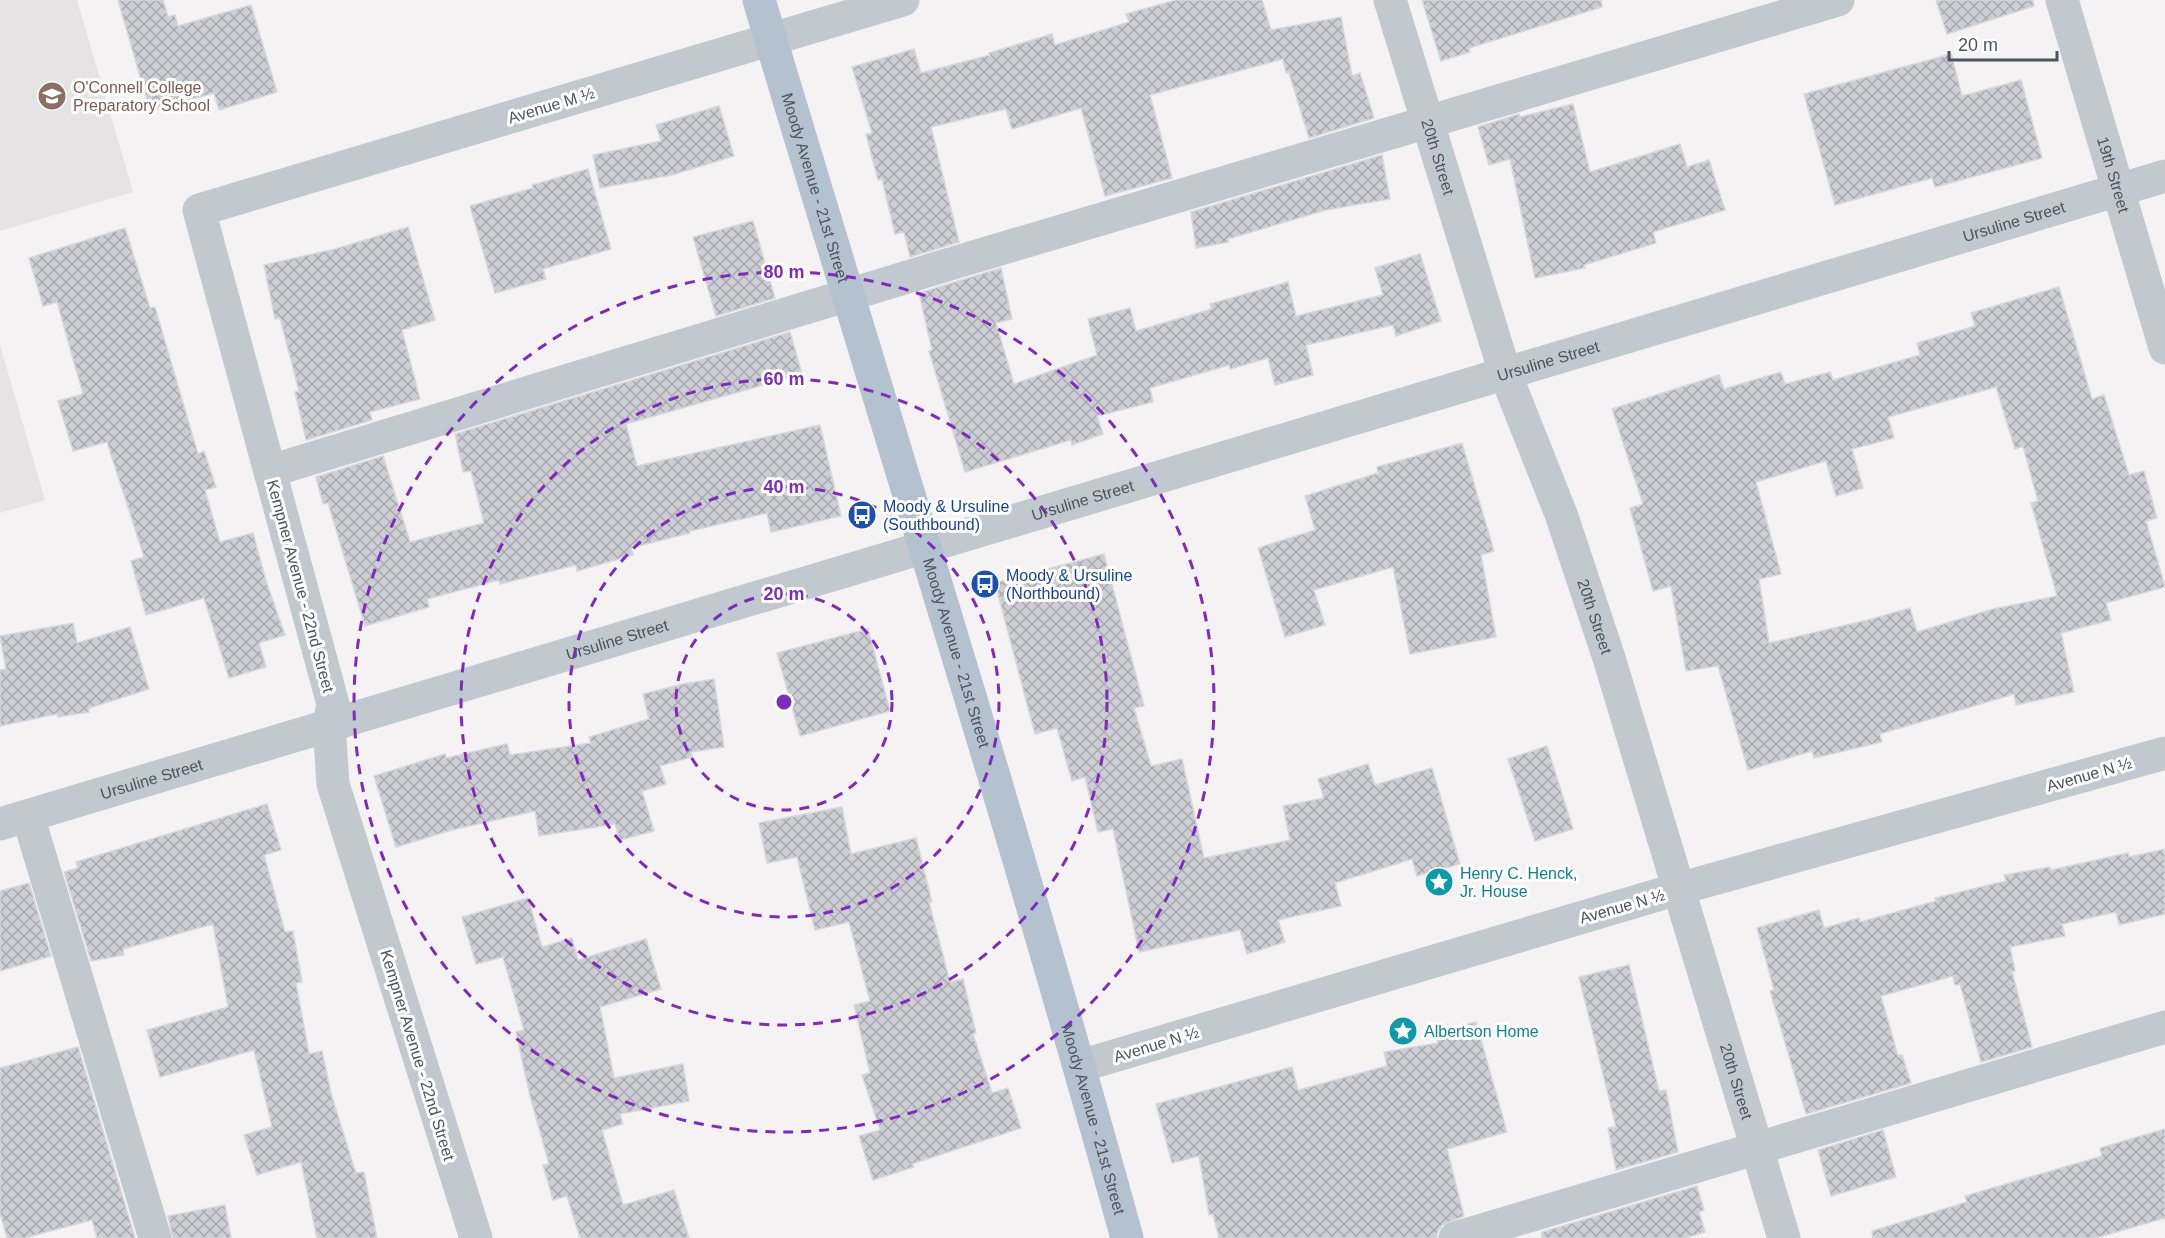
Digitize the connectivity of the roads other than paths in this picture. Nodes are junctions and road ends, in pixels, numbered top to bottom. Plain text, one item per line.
1 (759, 0) edge
2 (903, 0) edge
3 (1390, 0) edge
4 (1838, 0) edge
5 (2062, 0) edge
6 (771, 40) junction
7 (1427, 122) junction
8 (2165, 176) edge
9 (2118, 190) junction
10 (198, 210) joint
11 (848, 295) junction
12 (2165, 348) edge
13 (1505, 373) junction
14 (270, 471) junction
15 (925, 547) junction
16 (329, 725) junction
17 (2165, 753) edge
18 (14, 820) edge
19 (1678, 889) junction
20 (2165, 1027) edge
21 (1080, 1066) junction
22 (1757, 1149) junction
23 (155, 1238) edge
24 (476, 1238) edge
25 (1128, 1238) edge
26 (1455, 1238) edge
27 (1784, 1238) edge

1 - 6 main road, Moody Avenue - 21st Street
2 - 6 street, Avenue M ½
3 - 7 street, 20th Street
4 - 7 street
5 - 9 street, 19th Street
6 - 10 street, Avenue M ½
6 - 11 main road, Moody Avenue - 21st Street
7 - 11 street
7 - 13 street, 20th Street
8 - 9 street, Ursuline Street
9 - 12 street, 19th Street
9 - 13 street, Ursuline Street
10 - 14 street, Kempner Avenue - 22nd Street
11 - 14 street
11 - 15 main road, Moody Avenue - 21st Street
13 - 15 street, Ursuline Street
13 - 19 street, 20th Street
14 - 16 street, Kempner Avenue - 22nd Street
15 - 16 street, Ursuline Street
15 - 21 main road, Moody Avenue - 21st Street
16 - 18 street, Ursuline Street
16 - 24 street, Kempner Avenue - 22nd Street
17 - 19 street, Avenue N ½
18 - 23 street
19 - 21 street, Avenue N ½
19 - 22 street, 20th Street
20 - 22 street
21 - 25 main road, Moody Avenue - 21st Street
22 - 26 street
22 - 27 street, 20th Street

